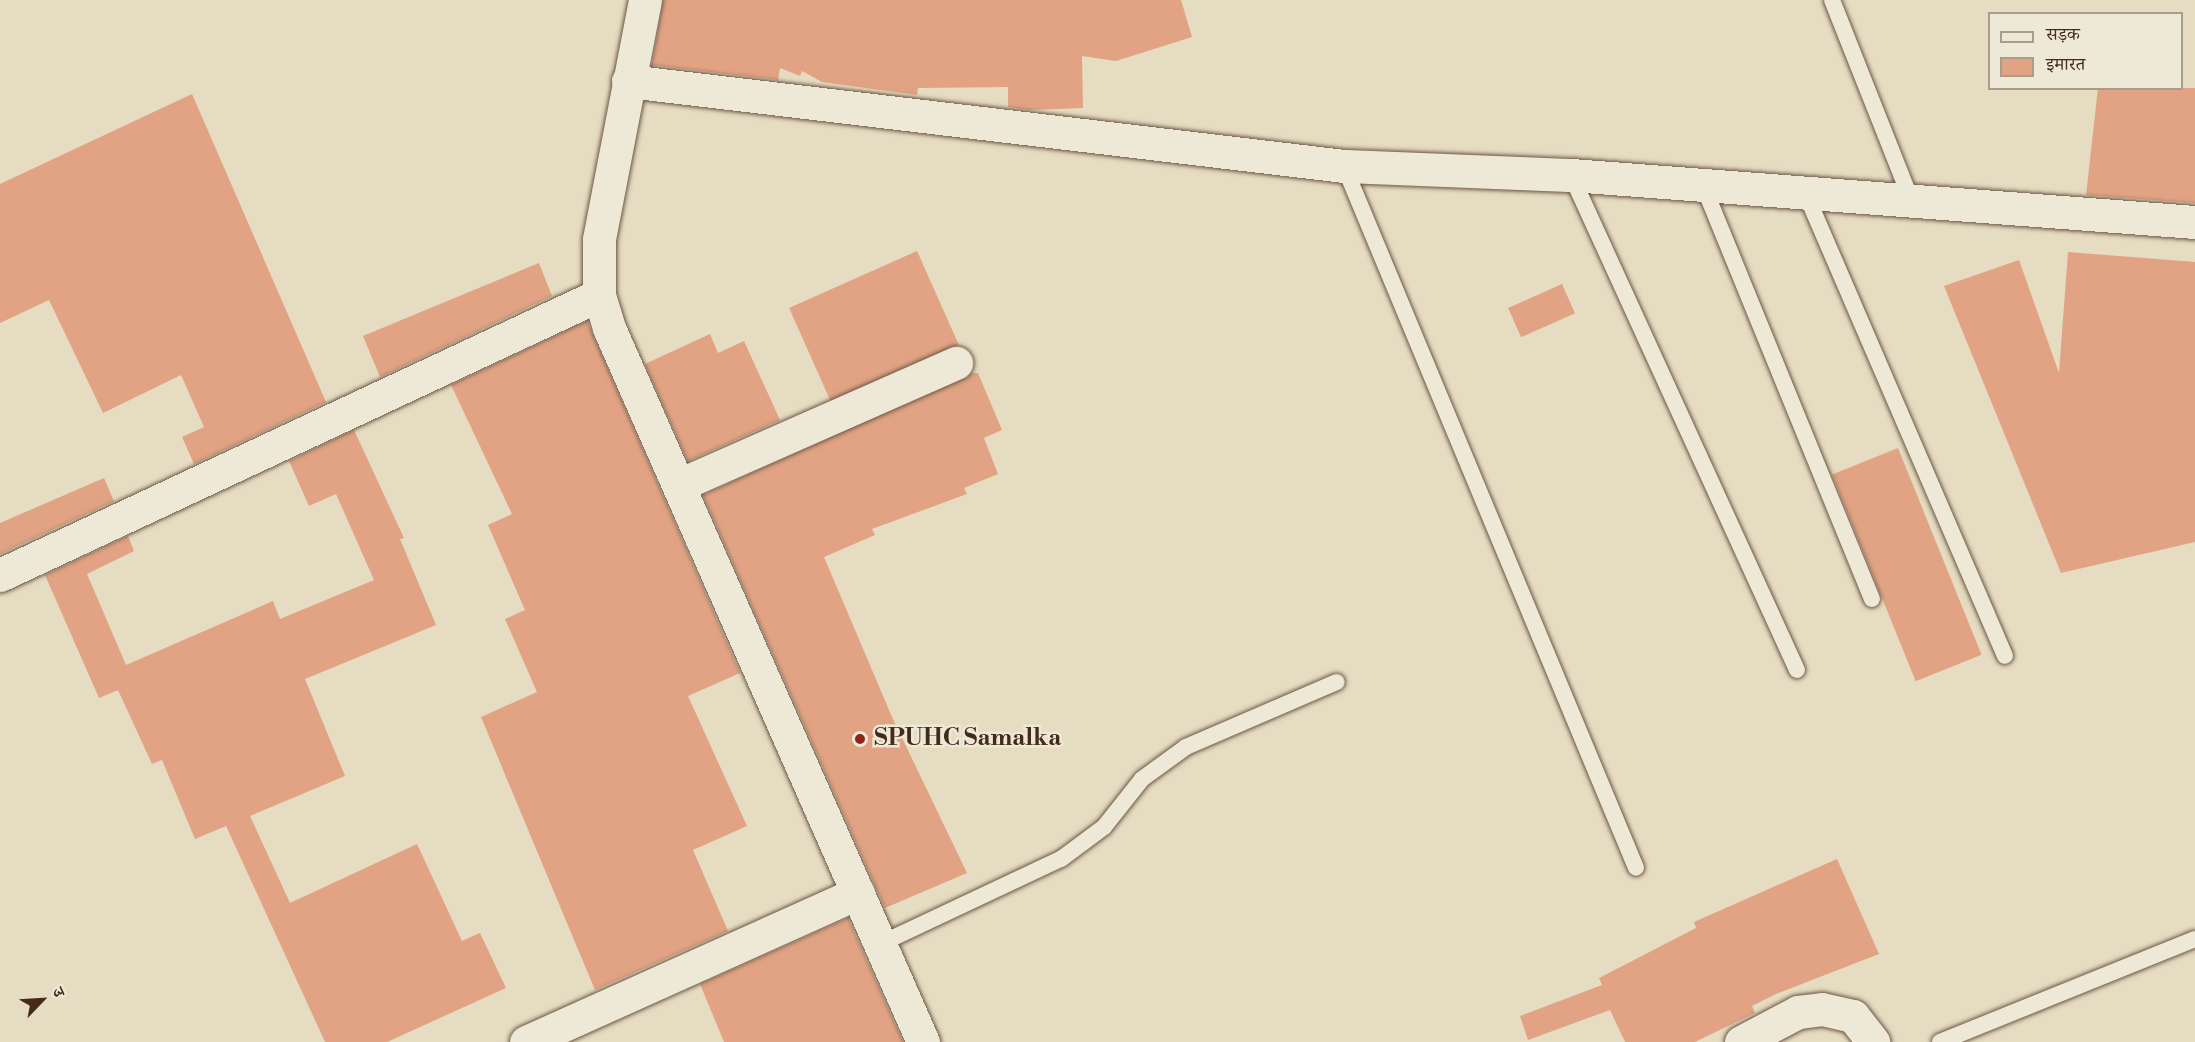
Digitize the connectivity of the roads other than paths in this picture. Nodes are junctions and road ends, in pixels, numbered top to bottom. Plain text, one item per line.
1 (645, 0) edge
2 (1832, 0) edge
3 (628, 81) junction
4 (1344, 166) junction
5 (1571, 175) junction
6 (1703, 185) junction
7 (1805, 192) junction
8 (1911, 200) junction
9 (2195, 222) edge
10 (599, 295) junction
11 (956, 363) dead end
12 (678, 485) junction
13 (0, 575) edge
14 (1872, 599) dead end
15 (2005, 656) dead end
16 (1797, 670) dead end
17 (1337, 682) dead end
18 (1636, 868) dead end
19 (858, 893) junction
20 (2195, 939) edge
21 (880, 944) junction
22 (526, 1042) edge
23 (923, 1042) edge
24 (1741, 1042) edge
25 (1873, 1042) edge
26 (1940, 1042) edge

1 - 3 street
2 - 8 lane
3 - 4 street
3 - 10 street
4 - 5 street
4 - 18 lane
5 - 6 street
5 - 16 lane
6 - 7 street
6 - 14 lane
7 - 8 street
7 - 15 lane
8 - 9 street
10 - 12 street
10 - 13 street
11 - 12 street
12 - 19 street
17 - 21 lane
19 - 21 street
19 - 22 street
20 - 26 lane
21 - 23 street
24 - 25 street

